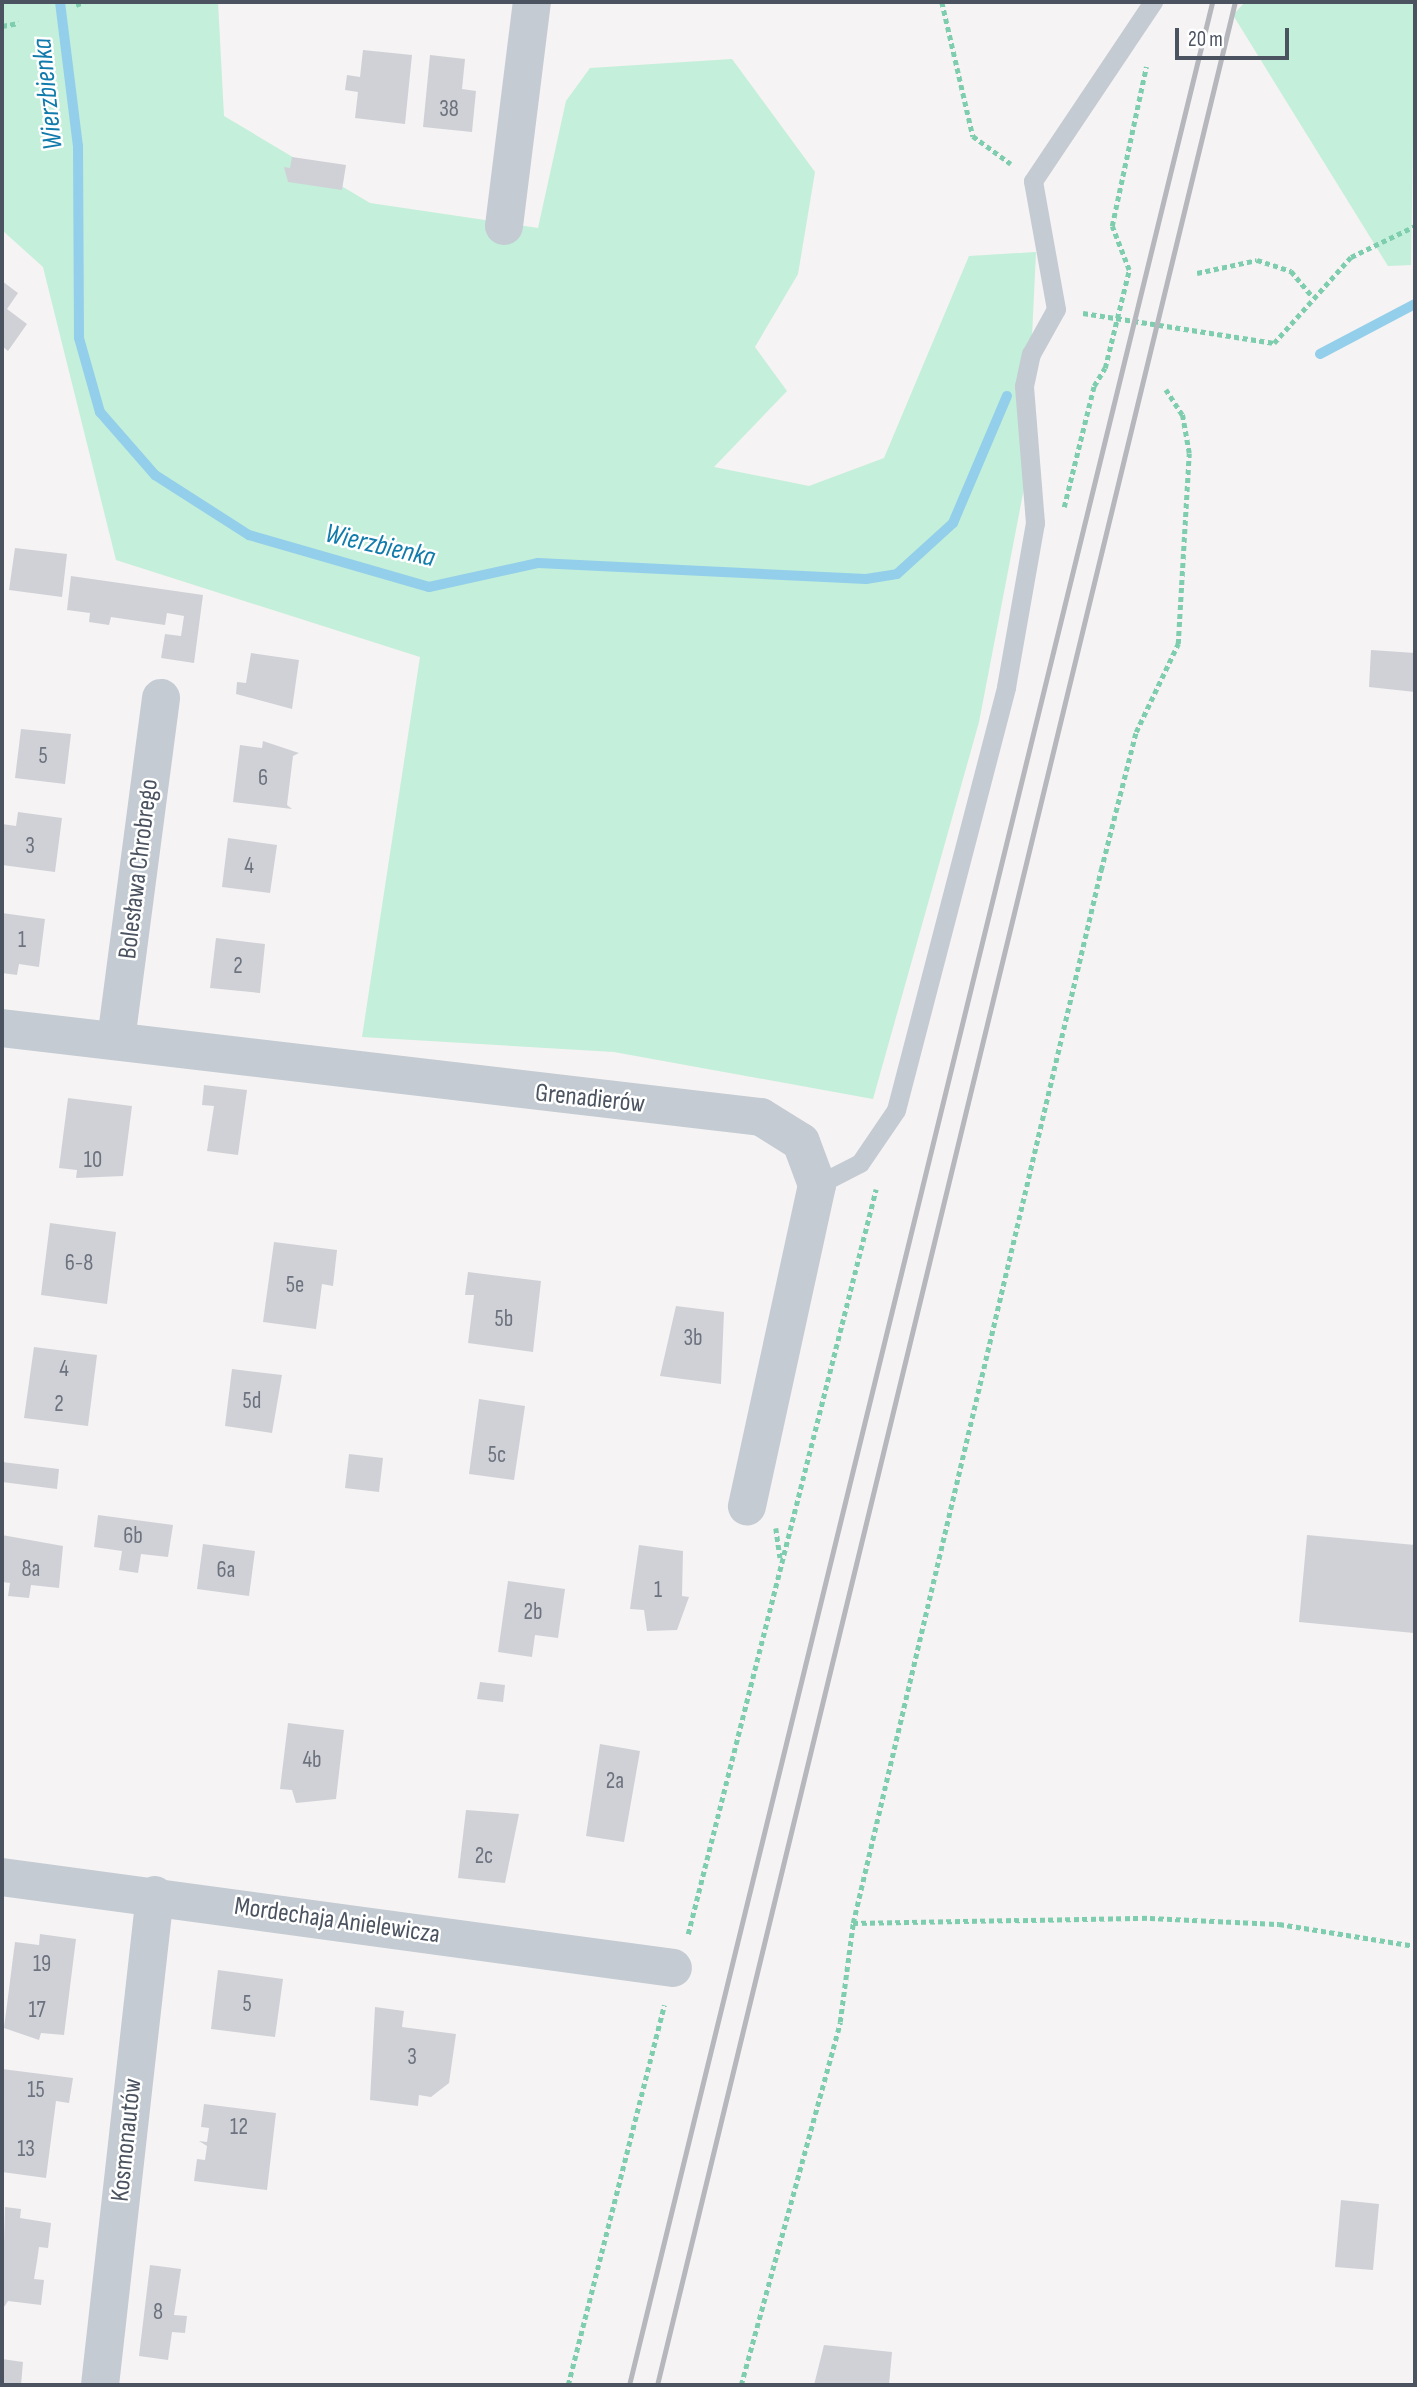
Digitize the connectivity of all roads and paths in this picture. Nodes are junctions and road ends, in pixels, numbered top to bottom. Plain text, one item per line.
1 (84, 2) edge
2 (532, 2) edge
3 (942, 2) edge
4 (1153, 2) edge
5 (76, 5) dead end
6 (19, 23) dead end
7 (2, 26) edge
8 (1148, 54) dead end
9 (1033, 181) junction
10 (504, 226) dead end
11 (1415, 226) edge
12 (1197, 273) dead end
13 (1312, 296) junction
14 (1056, 309) junction
15 (1166, 390) dead end
16 (1061, 514) dead end
17 (161, 698) dead end
18 (2, 1028) edge
19 (116, 1040) junction
20 (879, 1177) dead end
21 (817, 1185) junction
22 (747, 1506) dead end
23 (780, 1562) dead end
24 (2, 1877) edge
25 (155, 1895) junction
26 (853, 1923) junction
27 (1415, 1946) edge
28 (673, 1968) dead end
29 (100, 2385) edge
30 (741, 2385) edge

1 - 5 path
2 - 10 street
3 - 9 path
4 - 9 lane
6 - 7 path
8 - 16 path, bridge
9 - 14 lane
11 - 13 path
12 - 13 path
13 - 14 path
14 - 21 lane
15 - 26 path
17 - 19 street, Bolesława Chrobrego
18 - 19 street, Grenadierów
19 - 21 street, Grenadierów
20 - 23 path
21 - 22 street
24 - 25 street, Mordechaja Anielewicza
25 - 28 street, Mordechaja Anielewicza
25 - 29 street, Kosmonautów
26 - 27 path
26 - 30 path

